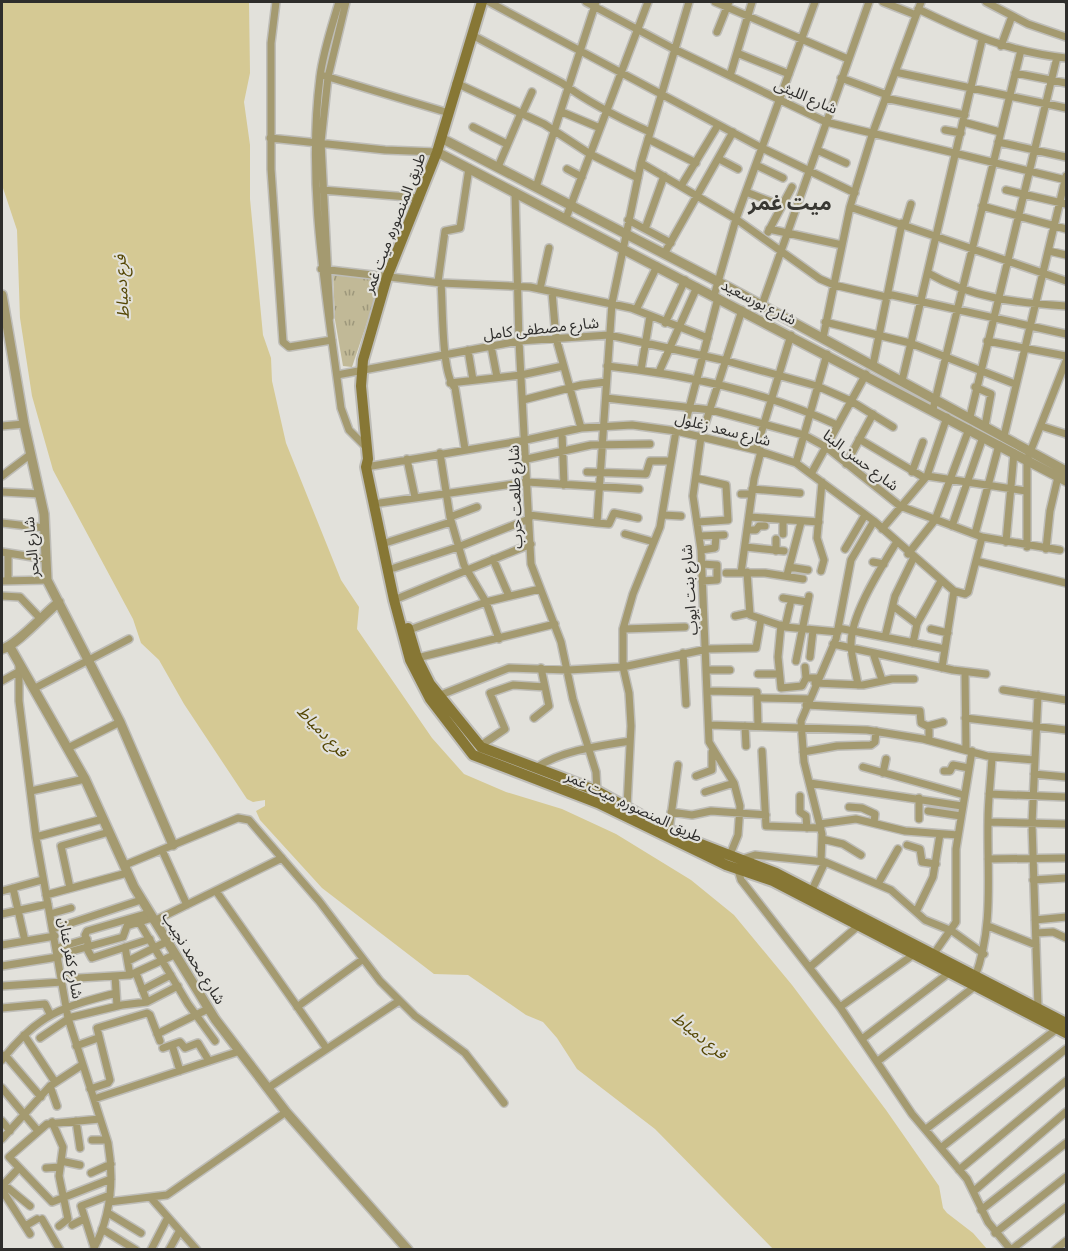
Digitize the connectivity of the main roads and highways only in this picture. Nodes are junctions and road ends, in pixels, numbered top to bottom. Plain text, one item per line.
1 (482, 2) edge
2 (369, 464) junction
3 (385, 543) junction
4 (397, 599) junction
5 (728, 860) junction
6 (740, 865) junction
7 (975, 982) junction
8 (1064, 1028) edge

1 - 2 main road, طريق المنصوره, ميت غمر
2 - 3 main road, طريق المنصوره, ميت غمر
2 - 3 main road, طريق المنصوره, ميت غمر
3 - 4 main road, طريق المنصوره, ميت غمر
3 - 4 main road, طريق المنصوره, ميت غمر
4 - 5 main road, طريق المنصوره, ميت غمر
4 - 5 main road, طريق المنصوره, ميت غمر
5 - 6 main road, طريق المنصوره, ميت غمر
6 - 7 main road, طريق المنصوره, ميت غمر
6 - 7 main road, طريق المنصوره, ميت غمر
7 - 8 main road, طريق المنصوره, ميت غمر
7 - 8 main road, طريق المنصوره, ميت غمر

